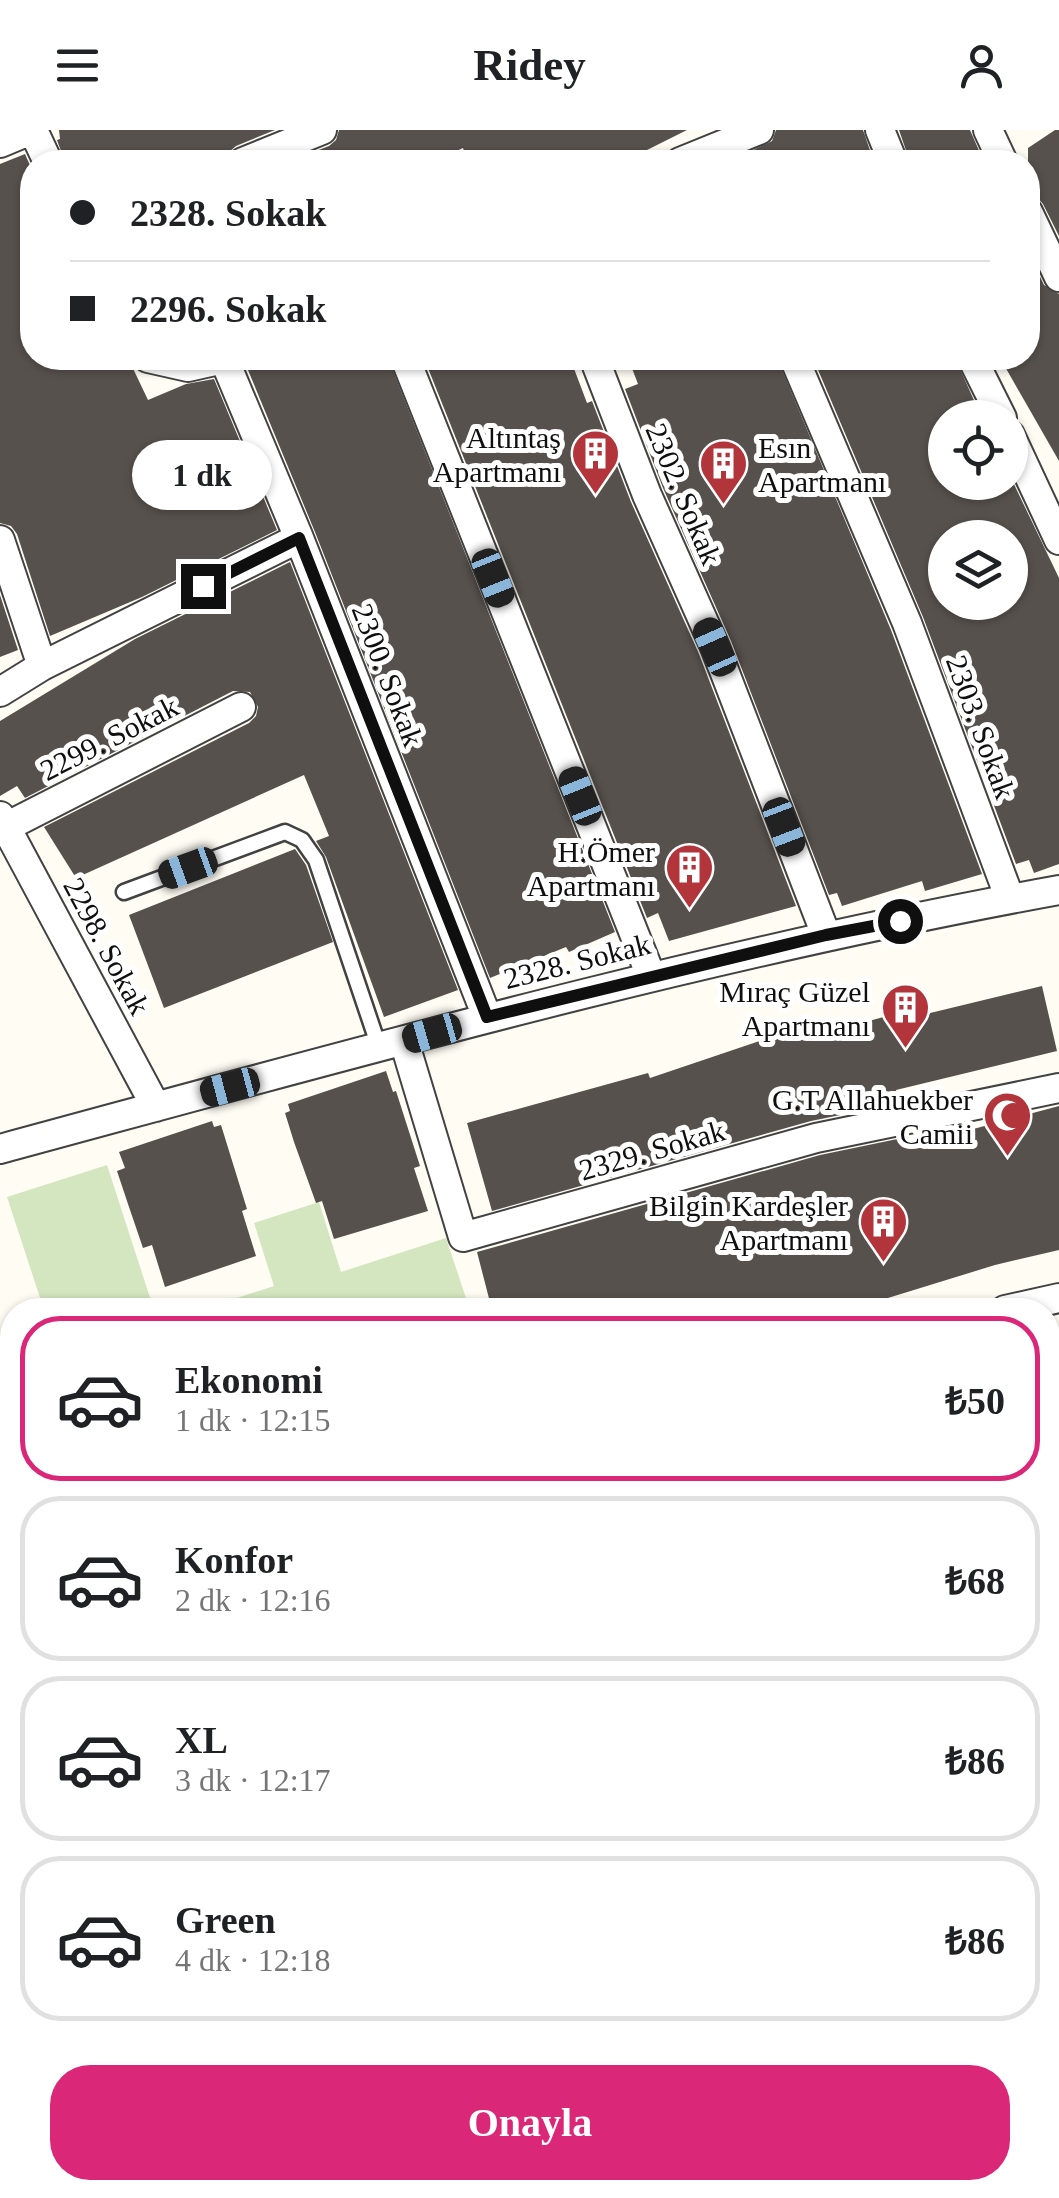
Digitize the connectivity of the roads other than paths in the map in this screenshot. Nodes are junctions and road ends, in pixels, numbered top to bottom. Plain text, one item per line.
1 (32, 130) edge
2 (322, 130) edge
3 (759, 130) edge
4 (0, 143) edge
5 (273, 150) edge
6 (721, 150) edge
7 (1040, 237) edge
8 (1059, 277) edge
9 (231, 370) edge
10 (410, 370) edge
11 (599, 370) edge
12 (799, 370) edge
13 (978, 370) edge
14 (993, 400) edge
15 (1028, 474) edge
16 (299, 538) junction
17 (0, 540) edge
18 (1059, 540) edge
19 (42, 666) junction
20 (0, 692) edge
21 (241, 707) dead end
22 (3, 821) edge
23 (1059, 890) edge
24 (124, 892) dead end
25 (1010, 899) junction
26 (826, 935) junction
27 (651, 976) junction
28 (487, 1017) junction
29 (391, 1044) junction
30 (1059, 1088) edge
31 (156, 1107) junction
32 (0, 1149) edge

1 - 4 street
2 - 5 street
3 - 6 street
7 - 8 street
9 - 16 street, 2300. Sokak
10 - 27 street
11 - 26 street, 2302. Sokak
12 - 25 street, 2303. Sokak
13 - 14 street
15 - 18 street
16 - 19 street
16 - 28 street, 2300. Sokak
17 - 19 street
19 - 20 street
21 - 22 street, 2299. Sokak
22 - 31 street, 2298. Sokak
23 - 25 street, 2328. Sokak
24 - 29 lane
25 - 26 street, 2328. Sokak
26 - 27 street, 2328. Sokak
27 - 28 street, 2328. Sokak
28 - 29 street, 2328. Sokak
29 - 30 street, 2329. Sokak
29 - 31 street, 2328. Sokak
31 - 32 street, 2328. Sokak

